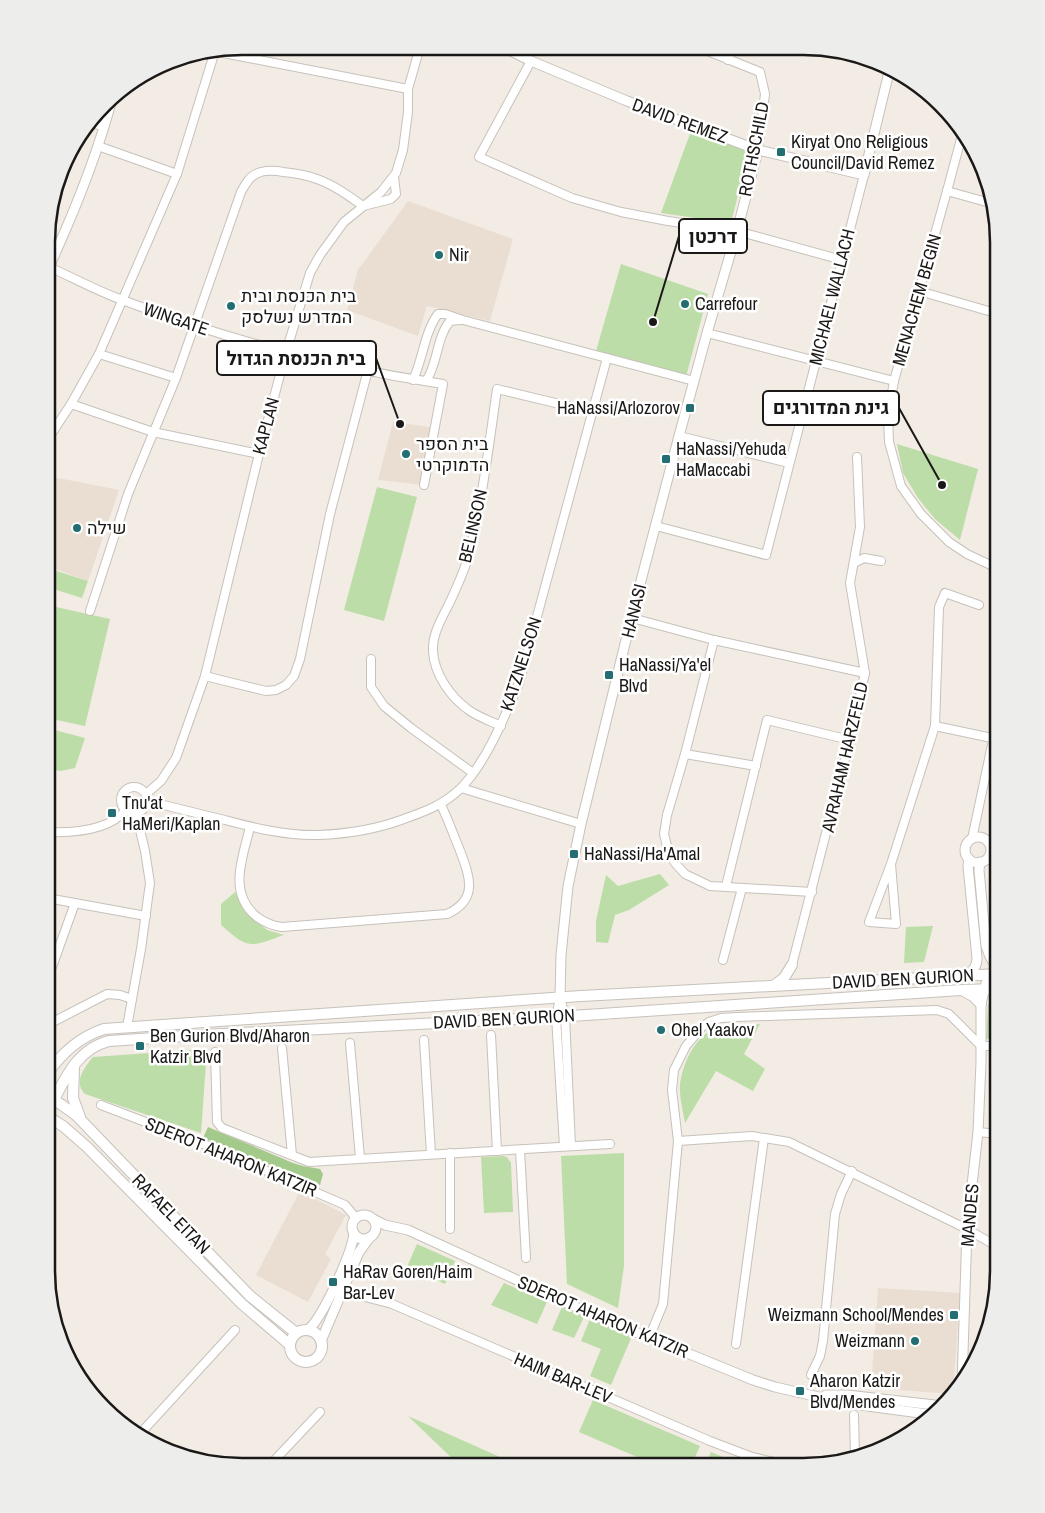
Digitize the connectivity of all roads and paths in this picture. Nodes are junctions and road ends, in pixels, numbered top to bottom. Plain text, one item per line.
1 (244, 55) edge
2 (418, 55) edge
3 (519, 55) edge
4 (716, 55) edge
5 (730, 55) edge
6 (212, 58) edge
7 (728, 60) junction
8 (531, 61) junction
9 (888, 75) edge
10 (408, 89) junction
11 (108, 112) edge
12 (96, 125) edge
13 (104, 126) junction
14 (960, 141) edge
15 (98, 146) junction
16 (758, 150) junction
17 (177, 174) junction
18 (864, 176) junction
19 (394, 177) junction
20 (947, 191) junction
21 (985, 201) edge
22 (363, 206) junction
23 (737, 231) junction
24 (55, 252) edge
25 (842, 260) junction
26 (55, 271) edge
27 (919, 291) junction
28 (123, 300) junction
29 (990, 311) edge
30 (463, 320) junction
31 (194, 326) junction
32 (707, 333) junction
33 (286, 352) junction
34 (98, 354) junction
35 (608, 358) junction
36 (816, 361) junction
37 (368, 370) junction
38 (176, 378) junction
39 (413, 380) junction
40 (426, 381) junction
41 (694, 381) junction
42 (894, 382) junction
43 (70, 404) junction
44 (593, 412) junction
45 (55, 428) edge
46 (153, 432) junction
47 (679, 436) junction
48 (258, 454) junction
49 (857, 457) dead end
50 (789, 463) junction
51 (424, 485) dead end
52 (656, 526) junction
53 (881, 561) dead end
54 (854, 563) junction
55 (990, 565) edge
56 (979, 605) dead end
57 (90, 612) dead end
58 (632, 618) junction
59 (714, 640) junction
60 (371, 659) dead end
61 (865, 673) junction
62 (205, 676) junction
63 (500, 726) junction
64 (935, 726) junction
65 (990, 738) edge
66 (850, 740) junction
67 (990, 748) edge
68 (685, 754) junction
69 (756, 766) junction
70 (473, 773) junction
71 (461, 788) junction
72 (146, 797) junction
73 (442, 805) junction
74 (126, 810) junction
75 (136, 813) junction
76 (581, 824) junction
77 (250, 827) junction
78 (55, 832) edge
79 (972, 839) junction
80 (990, 845) edge
81 (990, 855) edge
82 (969, 859) junction
83 (980, 862) junction
84 (891, 864) junction
85 (726, 886) junction
86 (742, 888) junction
87 (812, 892) junction
88 (55, 899) edge
89 (76, 903) junction
90 (146, 916) junction
91 (990, 958) edge
92 (55, 959) edge
93 (723, 960) dead end
94 (792, 965) junction
95 (990, 973) edge
96 (965, 976) junction
97 (990, 979) edge
98 (810, 984) junction
99 (773, 986) junction
100 (984, 989) junction
101 (990, 989) edge
102 (961, 990) junction
103 (560, 998) junction
104 (132, 999) junction
105 (981, 1004) junction
106 (561, 1016) junction
107 (55, 1021) edge
108 (127, 1027) junction
109 (490, 1035) dead end
110 (424, 1040) dead end
111 (350, 1043) dead end
112 (980, 1046) junction
113 (990, 1046) edge
114 (282, 1048) dead end
115 (215, 1052) dead end
116 (55, 1063) edge
117 (74, 1064) junction
118 (55, 1091) edge
119 (55, 1101) edge
120 (101, 1105) dead end
121 (55, 1121) edge
122 (85, 1124) junction
123 (978, 1132) junction
124 (990, 1133) edge
125 (764, 1138) junction
126 (678, 1141) junction
127 (610, 1144) dead end
128 (568, 1146) junction
129 (520, 1150) junction
130 (498, 1151) junction
131 (450, 1153) junction
132 (431, 1154) junction
133 (292, 1155) junction
134 (360, 1158) junction
135 (852, 1171) junction
136 (356, 1218) junction
137 (373, 1219) junction
138 (395, 1227) junction
139 (450, 1229) dead end
140 (967, 1229) junction
141 (354, 1232) junction
142 (371, 1235) junction
143 (990, 1242) edge
144 (526, 1258) dead end
145 (342, 1291) junction
146 (330, 1295) junction
147 (235, 1330) dead end
148 (308, 1330) junction
149 (296, 1333) junction
150 (650, 1338) junction
151 (321, 1341) junction
152 (736, 1344) dead end
153 (290, 1345) junction
154 (962, 1369) edge
155 (811, 1375) dead end
156 (814, 1395) junction
157 (933, 1405) edge
158 (320, 1412) dead end
159 (924, 1414) edge
160 (854, 1415) dead end
161 (144, 1430) edge
162 (855, 1451) edge
163 (277, 1458) edge
164 (758, 1458) edge

1 - 10 street
2 - 10 street, KAPLAN
3 - 8 street, DAVID REMEZ
4 - 7 street, ROTHSCHILD
5 - 7 street
6 - 17 street
7 - 16 street, ROTHSCHILD
8 - 16 street, DAVID REMEZ
8 - 23 street
9 - 18 street, MICHAEL WALLACH
10 - 19 street, KAPLAN
11 - 13 street
12 - 13 street
13 - 15 street
14 - 20 street, MENACHEM BEGIN
15 - 17 street
15 - 24 street
16 - 18 street, DAVID REMEZ
16 - 23 street, ROTHSCHILD
17 - 28 street
18 - 25 street, MICHAEL WALLACH
19 - 22 street, KAPLAN
19 - 22 street
20 - 21 street
20 - 27 street, MENACHEM BEGIN
22 - 31 street
22 - 33 street, KAPLAN
23 - 25 street
23 - 32 street, HANASI
25 - 36 street, MICHAEL WALLACH
26 - 28 street, WINGATE
27 - 29 street
27 - 42 street, MENACHEM BEGIN
28 - 31 street, WINGATE
28 - 34 street
30 - 35 street
30 - 39 street
30 - 40 street
31 - 33 street, WINGATE
31 - 38 street
32 - 36 street
32 - 41 street, HANASI
33 - 37 street, WINGATE
33 - 48 street, KAPLAN
34 - 38 street
34 - 43 street
35 - 41 street
35 - 44 street, KATZNELSON
36 - 42 street
36 - 50 street, MICHAEL WALLACH
37 - 39 street, WINGATE
37 - 62 street
38 - 46 street
39 - 40 street, WINGATE
40 - 51 street, WINGATE
41 - 47 street, HANASI
42 - 55 street, MENACHEM BEGIN
43 - 45 street
43 - 46 street
44 - 63 street, KATZNELSON
44 - 63 street, BELINSON
46 - 48 street
46 - 57 street
47 - 50 street
47 - 52 street, HANASI
48 - 62 street, KAPLAN
49 - 54 street, AVRAHAM HARZFELD
50 - 52 street, MICHAEL WALLACH
52 - 58 street, HANASI
53 - 54 street
54 - 61 street, AVRAHAM HARZFELD
56 - 64 street
58 - 59 street
58 - 76 street, HANASI
59 - 61 street
59 - 68 street
60 - 70 street
61 - 66 street, AVRAHAM HARZFELD
62 - 72 street, KAPLAN
63 - 70 street, KATZNELSON
64 - 65 street
64 - 84 street
66 - 69 street
66 - 87 street, AVRAHAM HARZFELD
67 - 79 street
68 - 69 street
68 - 85 street
69 - 85 street
70 - 71 street, KATZNELSON
71 - 73 street, KATZNELSON
71 - 76 street
72 - 74 street
72 - 75 street
72 - 77 street, KATZNELSON
73 - 77 street, KATZNELSON
73 - 77 street
74 - 75 street
74 - 78 street
75 - 90 street
76 - 103 street, HANASI
79 - 80 street
79 - 82 street
81 - 83 street
82 - 83 street
82 - 96 street
83 - 91 street
84 - 84 street
85 - 86 street
86 - 87 street
86 - 93 street
87 - 94 street, AVRAHAM HARZFELD
88 - 89 street
89 - 90 street
89 - 92 street
90 - 104 street
94 - 98 main road
94 - 99 main road
95 - 96 main road, DAVID BEN GURION
96 - 98 main road, DAVID BEN GURION
97 - 100 street, MANDES
98 - 99 main road, DAVID BEN GURION
99 - 103 main road, DAVID BEN GURION
100 - 101 main road, DAVID BEN GURION
100 - 102 main road, DAVID BEN GURION
100 - 105 street, MANDES
102 - 105 main road
102 - 106 main road, DAVID BEN GURION
103 - 106 street
103 - 108 main road, DAVID BEN GURION
104 - 107 street
104 - 108 street
105 - 112 street, MANDES
106 - 117 main road, DAVID BEN GURION
106 - 128 street
108 - 116 main road, DAVID BEN GURION
109 - 130 street
110 - 132 street
111 - 134 street
112 - 113 street
112 - 123 street, MANDES
112 - 126 street
114 - 133 street
115 - 133 street
117 - 118 main road, DAVID BEN GURION
117 - 122 main road
119 - 122 main road, RAFAEL EITAN
120 - 136 street, SDEROT AHARON KATZIR
121 - 153 main road, RAFAEL EITAN
122 - 149 main road, RAFAEL EITAN
123 - 124 street
123 - 140 street, MANDES
125 - 126 street
125 - 135 street
125 - 152 street
126 - 150 street
127 - 128 street
128 - 129 street
129 - 130 street
129 - 144 street
130 - 131 street
131 - 132 street
131 - 139 street
132 - 134 street
133 - 134 street
135 - 140 street
135 - 155 street
136 - 137 street
136 - 141 street
137 - 138 street, SDEROT AHARON KATZIR
137 - 142 street
138 - 142 street
138 - 150 street, SDEROT AHARON KATZIR
140 - 143 street
140 - 154 street, MANDES
141 - 142 street
141 - 146 street
142 - 145 street
145 - 146 street
145 - 151 street
145 - 164 street, HAIM BAR-LEV
146 - 148 street
147 - 161 street
148 - 149 main road
148 - 151 main road
149 - 153 main road
150 - 156 street, SDEROT AHARON KATZIR
151 - 153 main road
156 - 157 street, SDEROT AHARON KATZIR
156 - 159 street, SDEROT AHARON KATZIR
158 - 163 street
160 - 162 street

